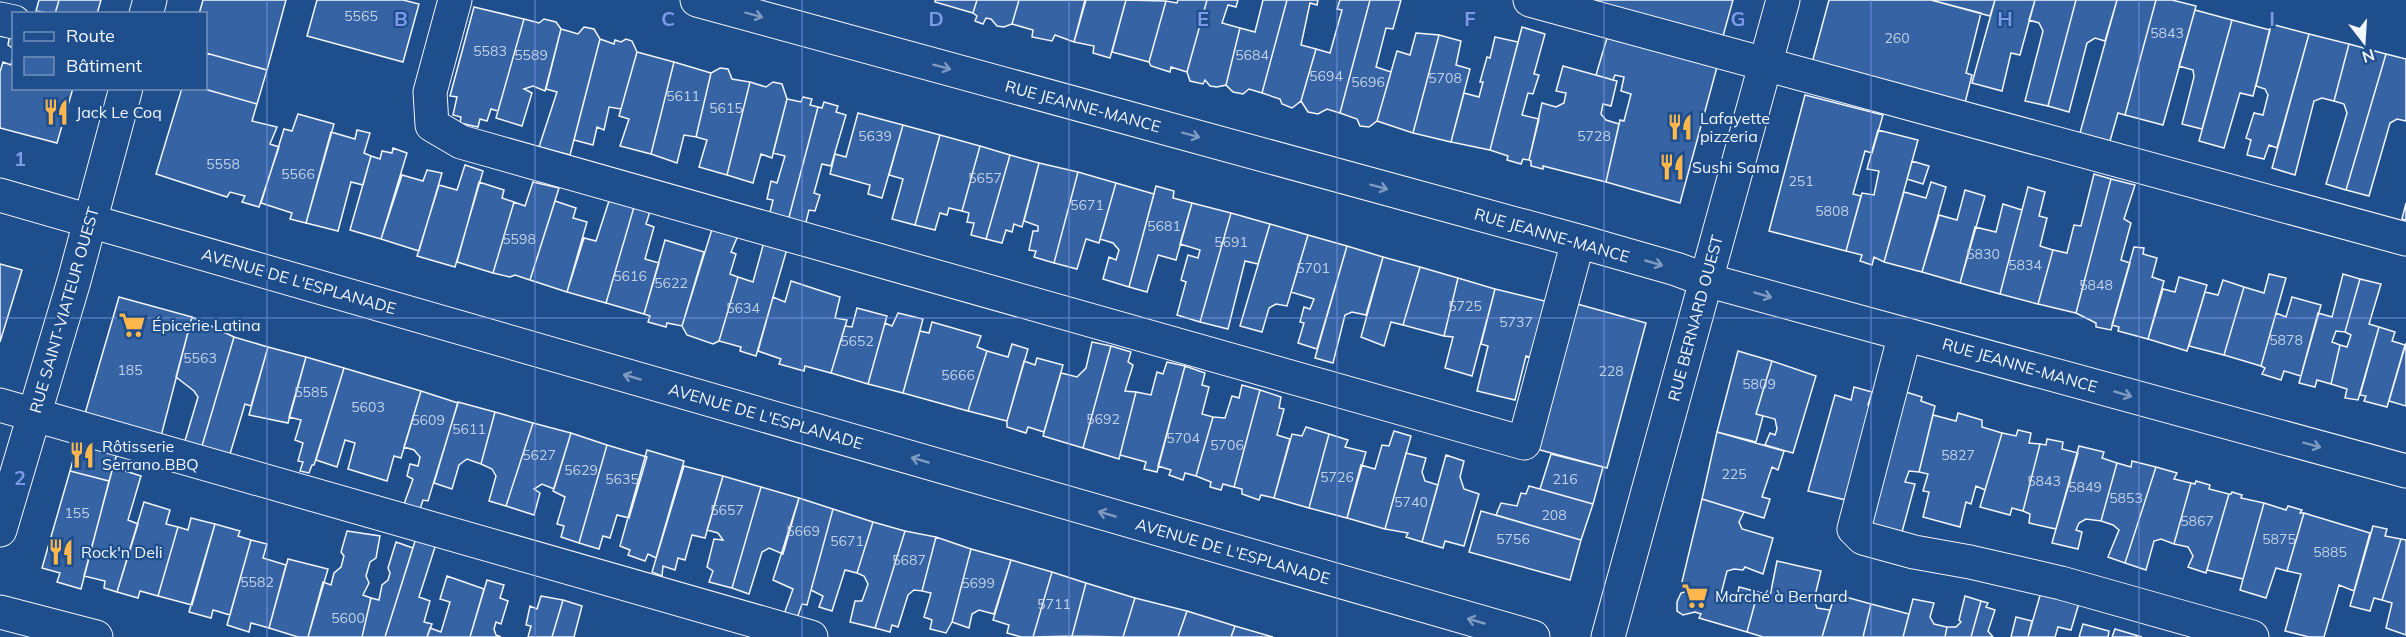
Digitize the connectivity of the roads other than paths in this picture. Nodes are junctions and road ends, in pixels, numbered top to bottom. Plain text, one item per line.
1 (455, 0) edge
2 (698, 0) edge
3 (1530, 0) edge
4 (1783, 0) edge
5 (1764, 65) junction
6 (125, 90) edge
7 (0, 195) edge
8 (90, 221) junction
9 (2406, 239) edge
10 (1578, 241) junction
11 (1706, 280) junction
12 (1905, 334) junction
13 (0, 405) edge
14 (34, 416) junction
15 (2406, 471) edge
16 (0, 530) edge
17 (0, 612) edge
18 (96, 637) edge
19 (811, 637) edge
20 (1533, 637) edge
21 (1608, 637) edge
22 (2252, 637) edge

1 - 10 street
2 -> 10 street, RUE JEANNE-MANCE
3 - 5 street
4 - 5 street, RUE BERNARD OUEST
5 - 9 street
5 - 11 street, RUE BERNARD OUEST
6 - 8 street, RUE SAINT-VIATEUR OUEST
7 - 8 street, AVENUE DE L'ESPLANADE
8 - 14 street, RUE SAINT-VIATEUR OUEST
20 -> 8 street, AVENUE DE L'ESPLANADE
10 -> 11 street, RUE JEANNE-MANCE
11 -> 12 street, RUE JEANNE-MANCE
11 - 21 street, RUE BERNARD OUEST
12 -> 15 street, RUE JEANNE-MANCE
12 - 22 street
13 - 14 street
14 - 16 street, RUE SAINT-VIATEUR OUEST
14 - 19 street
17 - 18 street

